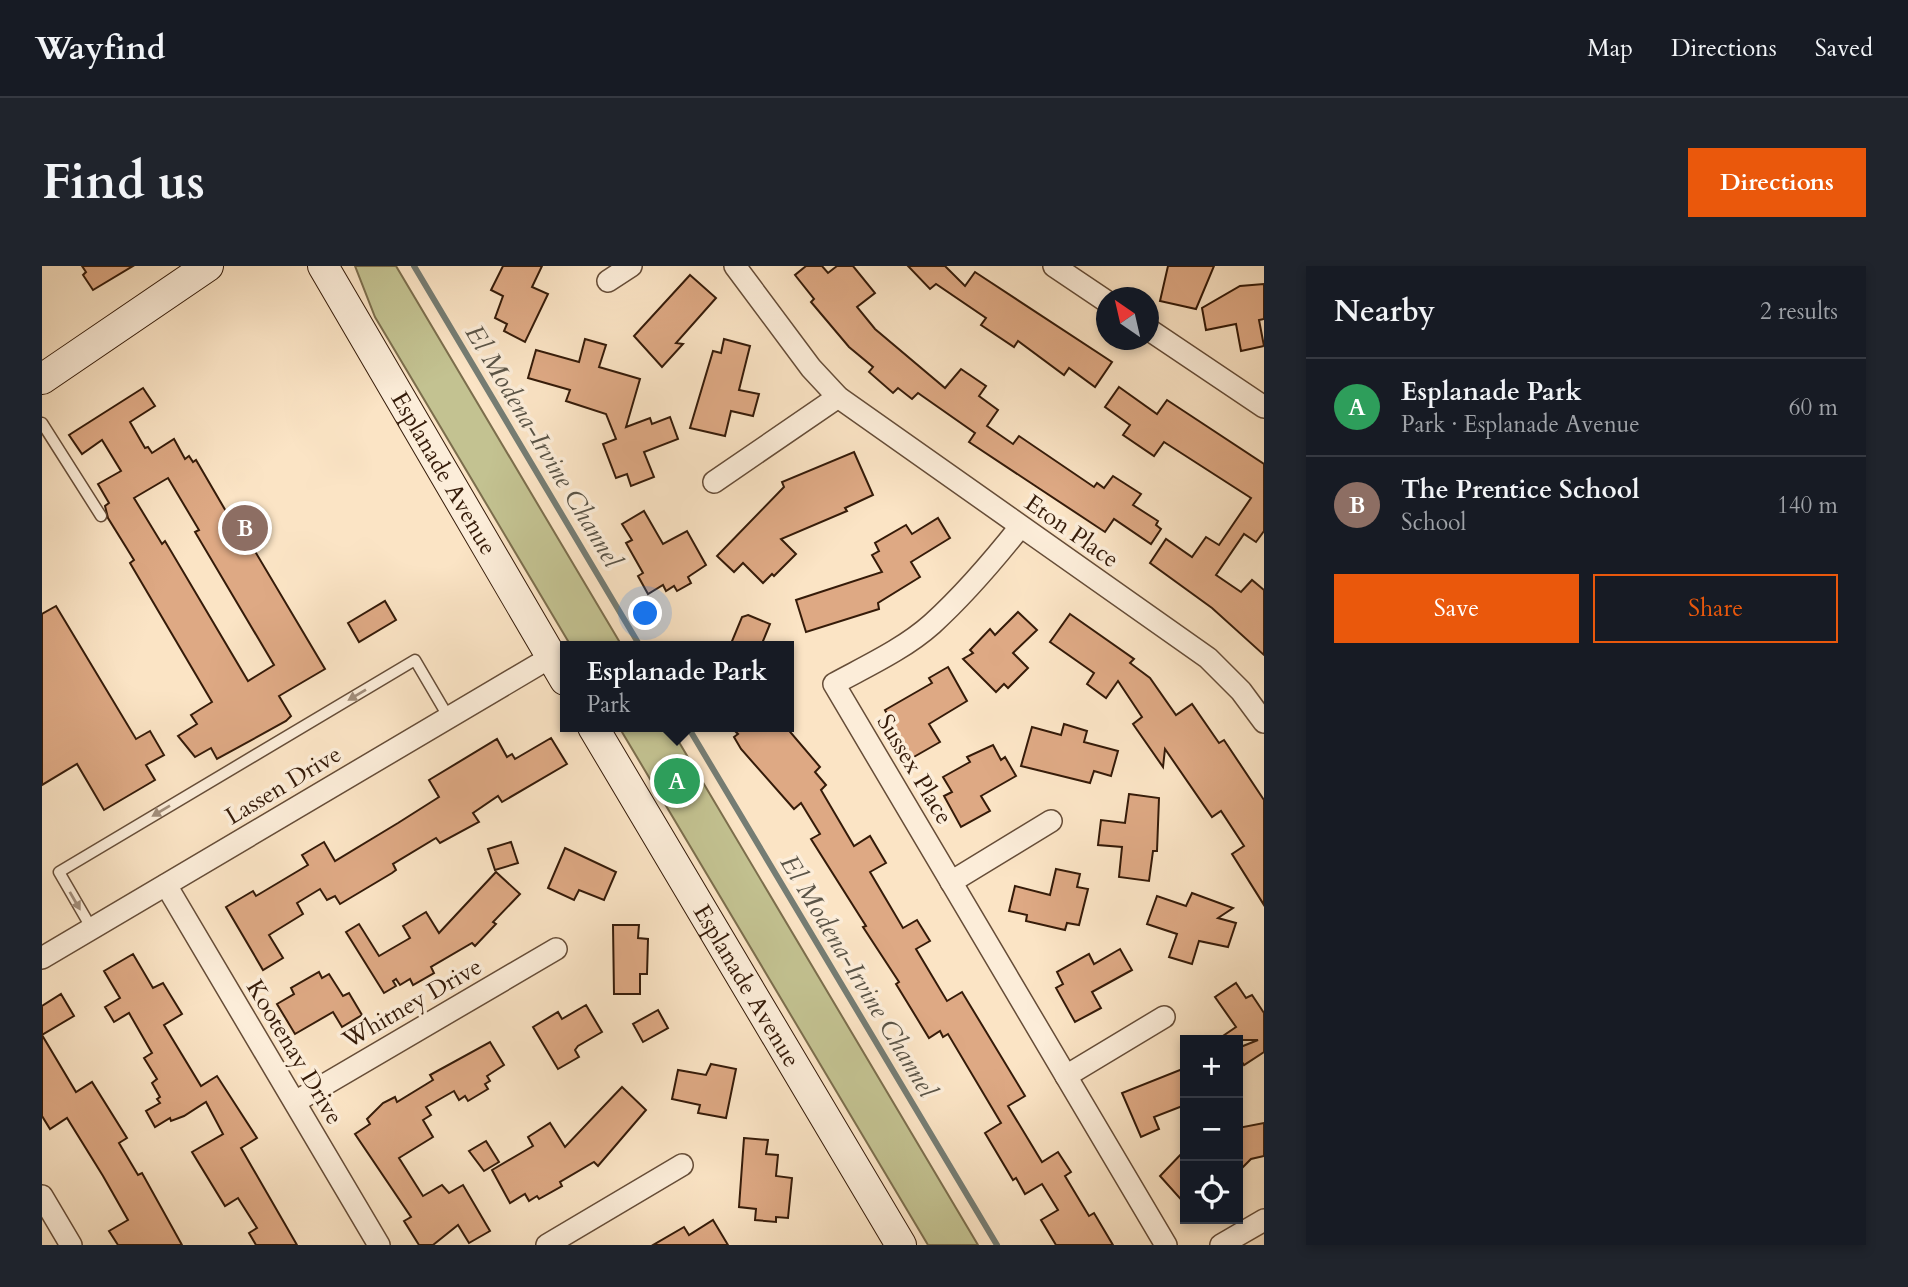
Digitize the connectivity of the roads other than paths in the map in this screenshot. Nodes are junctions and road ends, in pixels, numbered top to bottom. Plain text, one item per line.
1 (323, 266) edge
2 (631, 266) edge
3 (735, 266) edge
4 (204, 267) edge
5 (1067, 270) edge
6 (608, 281) dead end
7 (1096, 292) edge
8 (1159, 336) edge
9 (42, 379) edge
10 (838, 397) junction
11 (1263, 404) edge
12 (42, 423) edge
13 (714, 482) dead end
14 (101, 516) dead end
15 (1020, 527) junction
16 (558, 669) edge
17 (449, 718) junction
18 (1264, 722) edge
19 (596, 732) edge
20 (1051, 821) dead end
21 (951, 882) junction
22 (166, 885) junction
23 (92, 929) junction
24 (556, 949) dead end
25 (42, 958) edge
26 (1164, 1017) dead end
27 (1066, 1076) junction
28 (295, 1102) junction
29 (682, 1165) dead end
30 (42, 1196) edge
31 (1264, 1220) edge
32 (71, 1245) edge
33 (379, 1245) edge
34 (547, 1245) edge
35 (901, 1245) edge
36 (1166, 1245) edge
37 (1221, 1245) edge

1 - 16 street, Esplanade Avenue
2 - 6 street
3 - 10 street, Eton Place
4 - 9 street
5 - 7 street
8 - 11 street
10 - 13 street
10 - 15 street, Eton Place
12 - 14 lane
15 - 18 street, Eton Place
15 - 21 street, Sussex Place
16 - 17 street, Lassen Drive
17 - 22 street, Lassen Drive
17 -> 23 lane
19 - 35 street, Esplanade Avenue
20 - 21 street
21 - 27 street, Sussex Place
22 - 23 street, Lassen Drive
22 - 28 street, Kootenay Drive
23 - 25 street, Lassen Drive
24 - 28 street, Whitney Drive
26 - 27 street
27 - 36 street, Sussex Place
28 - 33 street, Kootenay Drive
29 - 34 street
30 - 32 street
31 - 37 street

